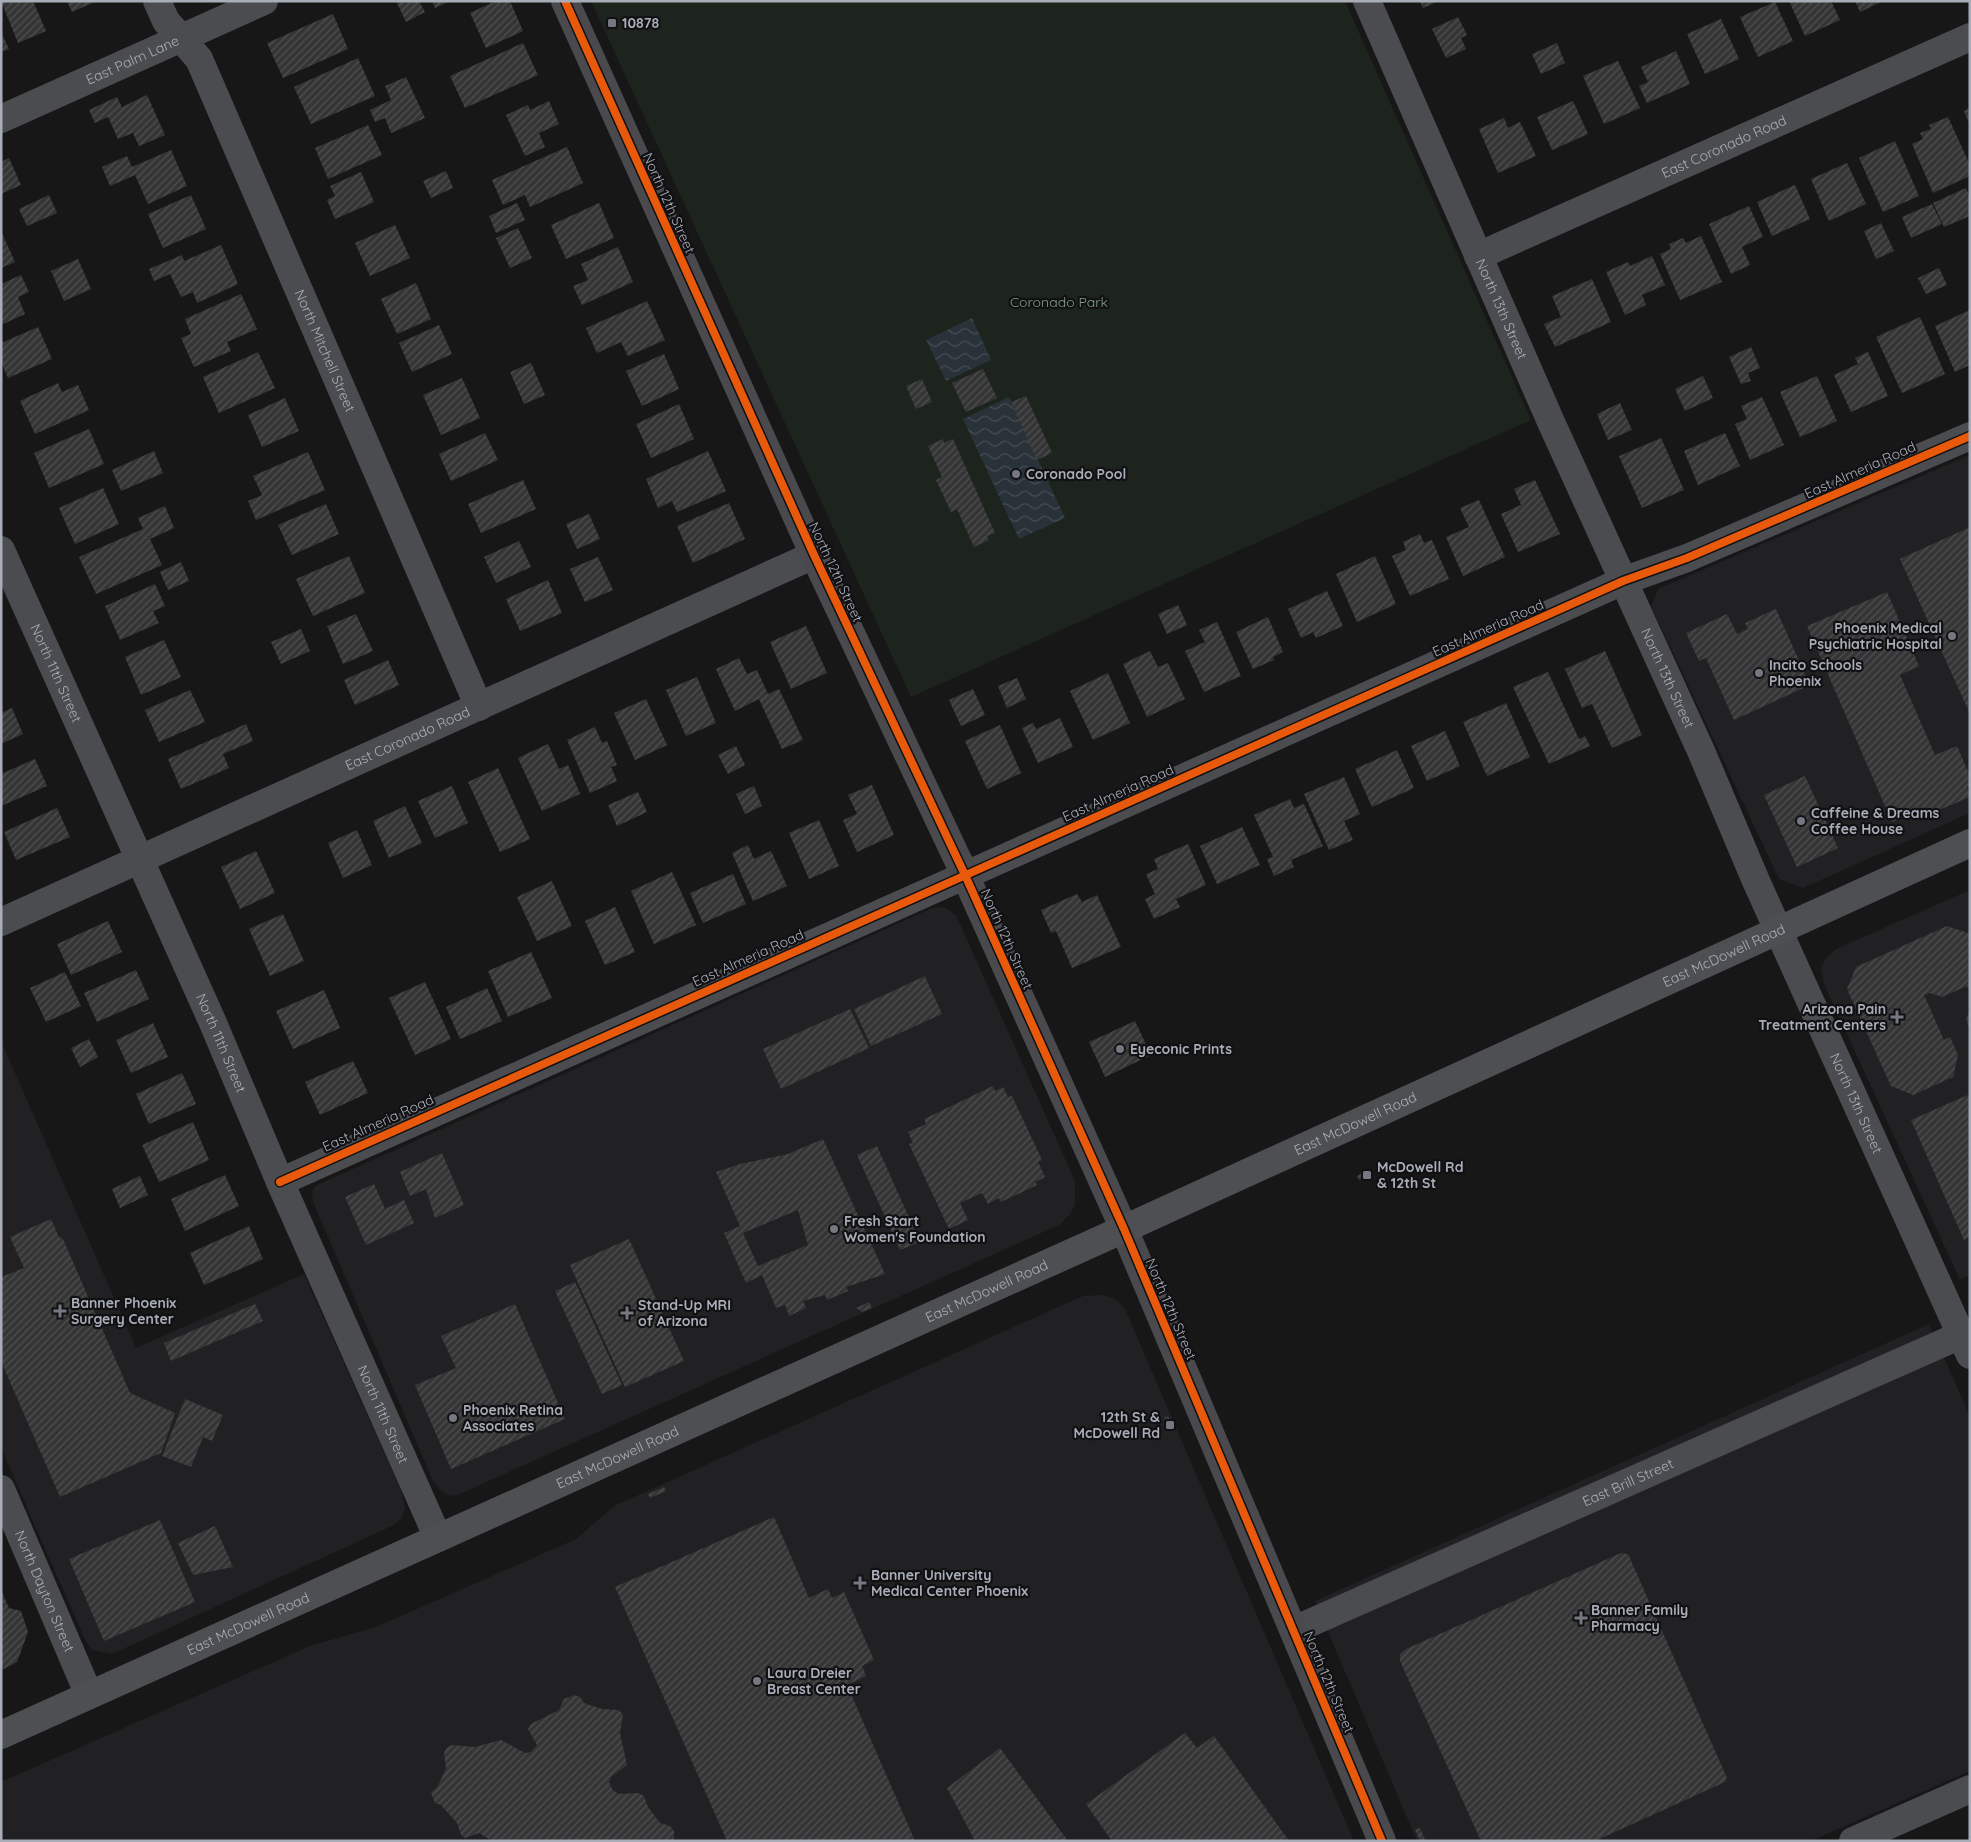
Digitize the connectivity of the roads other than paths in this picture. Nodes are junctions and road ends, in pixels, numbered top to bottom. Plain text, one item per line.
1 (157, 1) edge
2 (264, 1) edge
3 (565, 1) edge
4 (1367, 1) edge
5 (1970, 36) edge
6 (181, 38) junction
7 (1, 119) edge
8 (1478, 256) junction
9 (1970, 436) edge
10 (1, 550) edge
11 (814, 556) junction
12 (1623, 582) junction
13 (480, 707) junction
14 (1970, 843) edge
15 (140, 860) junction
16 (965, 875) junction
17 (1, 922) edge
18 (1777, 929) junction
19 (280, 1182) junction
20 (1124, 1229) junction
21 (1965, 1345) edge
22 (1, 1489) edge
23 (438, 1538) junction
24 (1294, 1630) junction
25 (89, 1694) junction
26 (1, 1735) edge
27 (1970, 1789) edge
28 (1382, 1841) edge
29 (1853, 1841) edge

1 - 6 street, North Mitchell Street
2 - 6 street, East Palm Lane
3 - 11 street, North 12th Street
4 - 8 street, North 13th Street
5 - 8 street, East Coronado Road
6 - 7 street, East Palm Lane
6 - 13 street, North Mitchell Street
8 - 12 street, North 13th Street
9 - 12 street, East Almeria Road
10 - 15 street, North 11th Street
11 - 13 street, East Coronado Road
11 - 16 street, North 12th Street
12 - 16 street, East Almeria Road
12 - 18 street, North 13th Street
13 - 15 street, East Coronado Road
14 - 18 main road, East McDowell Road
15 - 17 street, East Coronado Road
15 - 19 street, North 11th Street
16 - 19 street, East Almeria Road
16 - 20 street, North 12th Street
18 - 20 main road, East McDowell Road
18 - 21 street, North 13th Street
19 - 23 street, North 11th Street
20 - 23 main road, East McDowell Road
20 - 24 street, North 12th Street
21 - 24 street, East Brill Street
22 - 25 street, North Dayton Street
23 - 25 main road, East McDowell Road
24 - 28 street, North 12th Street
25 - 26 main road, East McDowell Road
27 - 29 street

